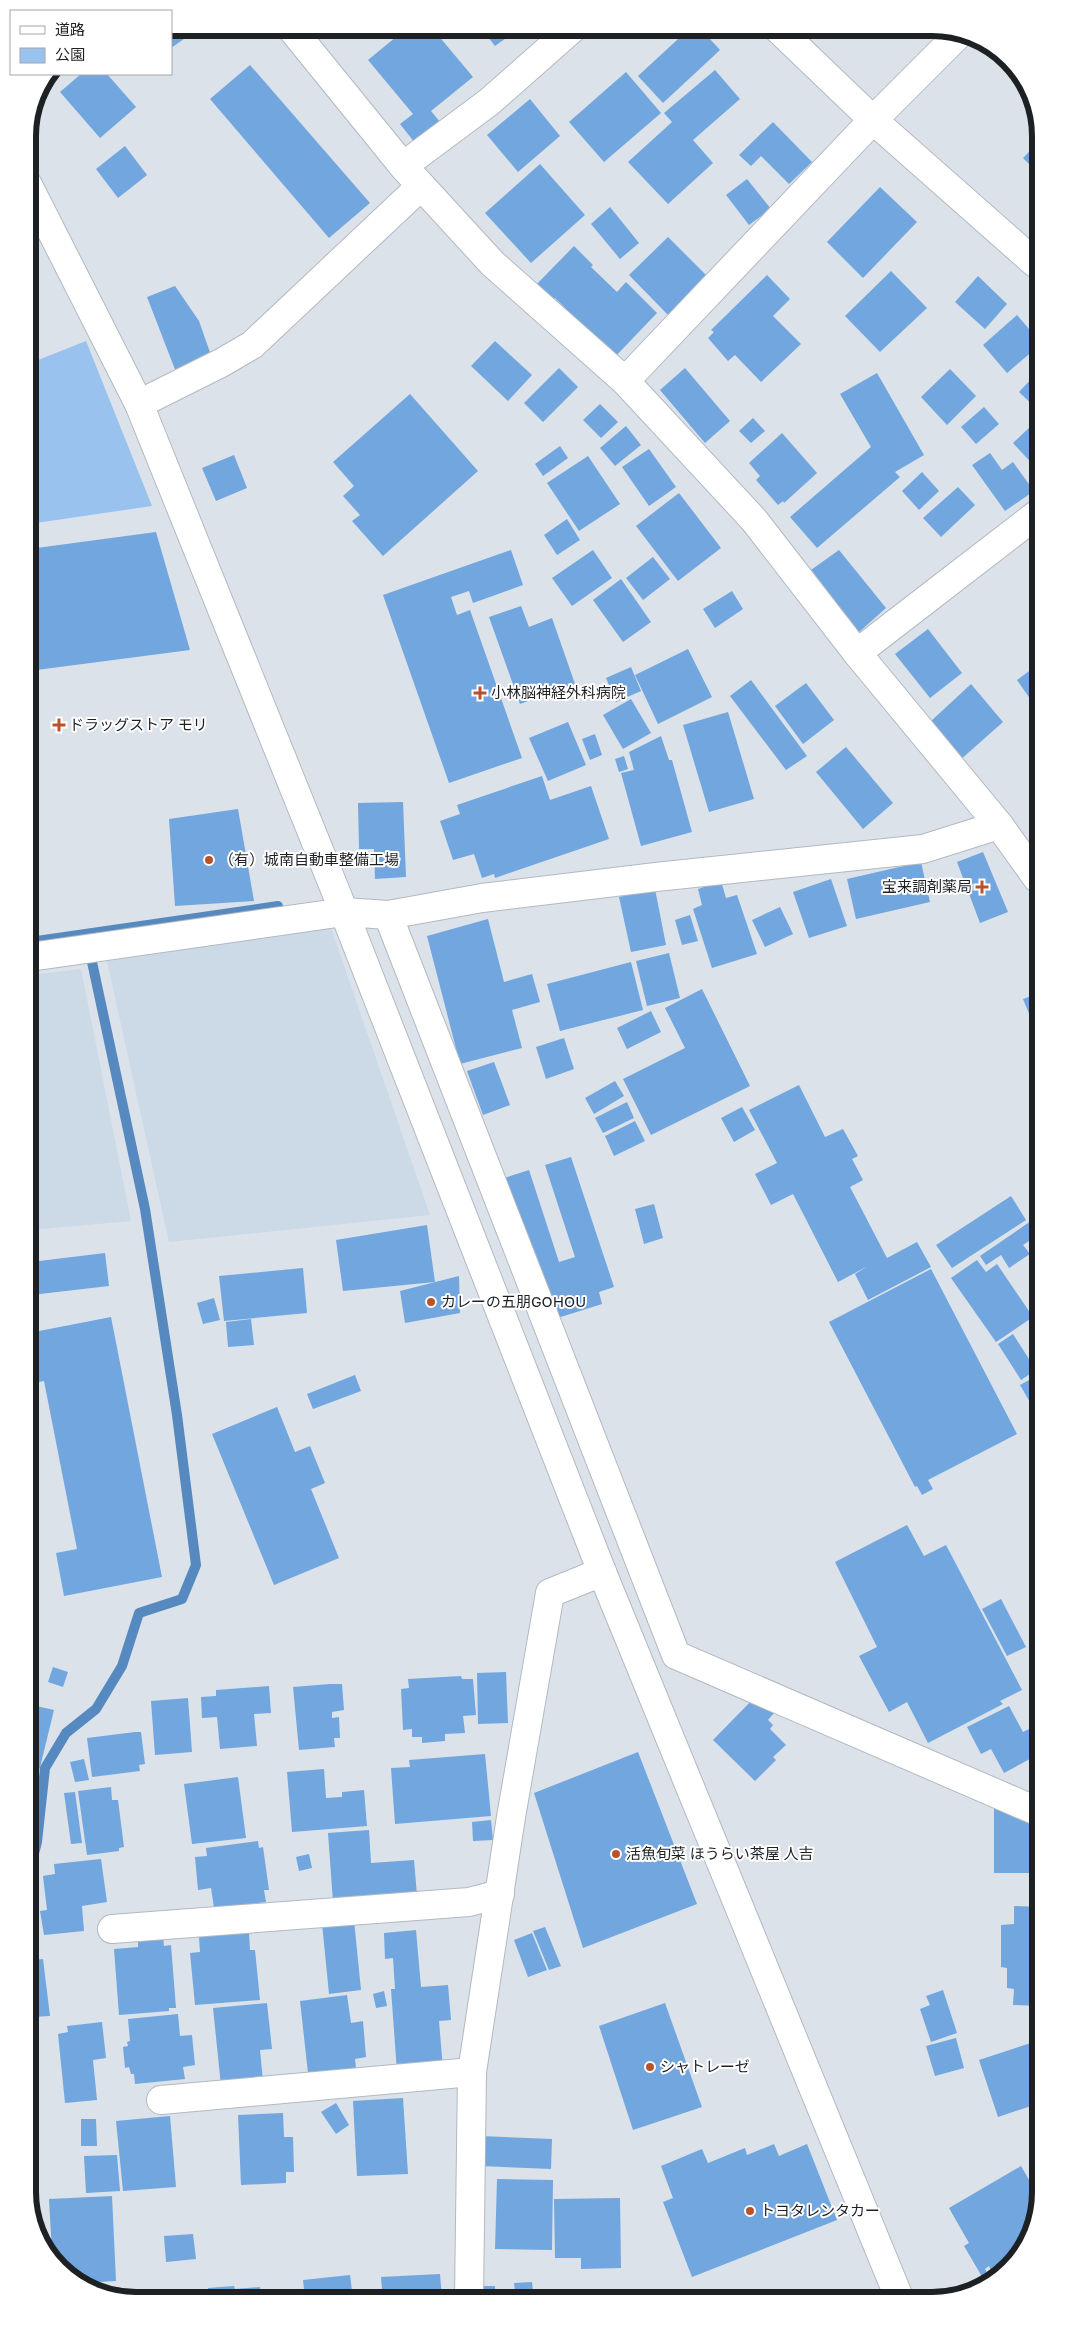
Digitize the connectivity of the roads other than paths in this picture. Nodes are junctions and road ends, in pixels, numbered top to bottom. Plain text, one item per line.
1 (298, 36) edge
2 (564, 36) edge
3 (785, 36) edge
4 (954, 39) edge
5 (873, 120) junction
6 (412, 176) junction
7 (36, 201) edge
8 (1032, 261) edge
9 (626, 381) junction
10 (139, 404) junction
11 (1032, 518) edge
12 (857, 653) junction
13 (999, 825) junction
14 (1032, 871) edge
15 (344, 912) junction
16 (388, 915) junction
17 (36, 956) edge
18 (602, 1572) junction
19 (1032, 1809) edge
20 (500, 1894) junction
21 (112, 1929) dead end
22 (472, 2072) junction
23 (161, 2100) dead end
24 (469, 2292) edge
25 (897, 2292) edge

1 - 6 street
2 - 6 street
3 - 5 street
4 - 5 street
5 - 8 street
5 - 9 street
6 - 9 street
6 - 10 street
7 - 10 street
9 - 12 street
10 - 15 street
11 - 12 street
12 - 13 street
13 - 14 street
13 - 16 street
15 - 16 street
15 - 17 street
15 - 18 street
16 - 19 street
18 - 20 street
18 - 25 street
20 - 21 street
20 - 22 street
22 - 23 street
22 - 24 street

